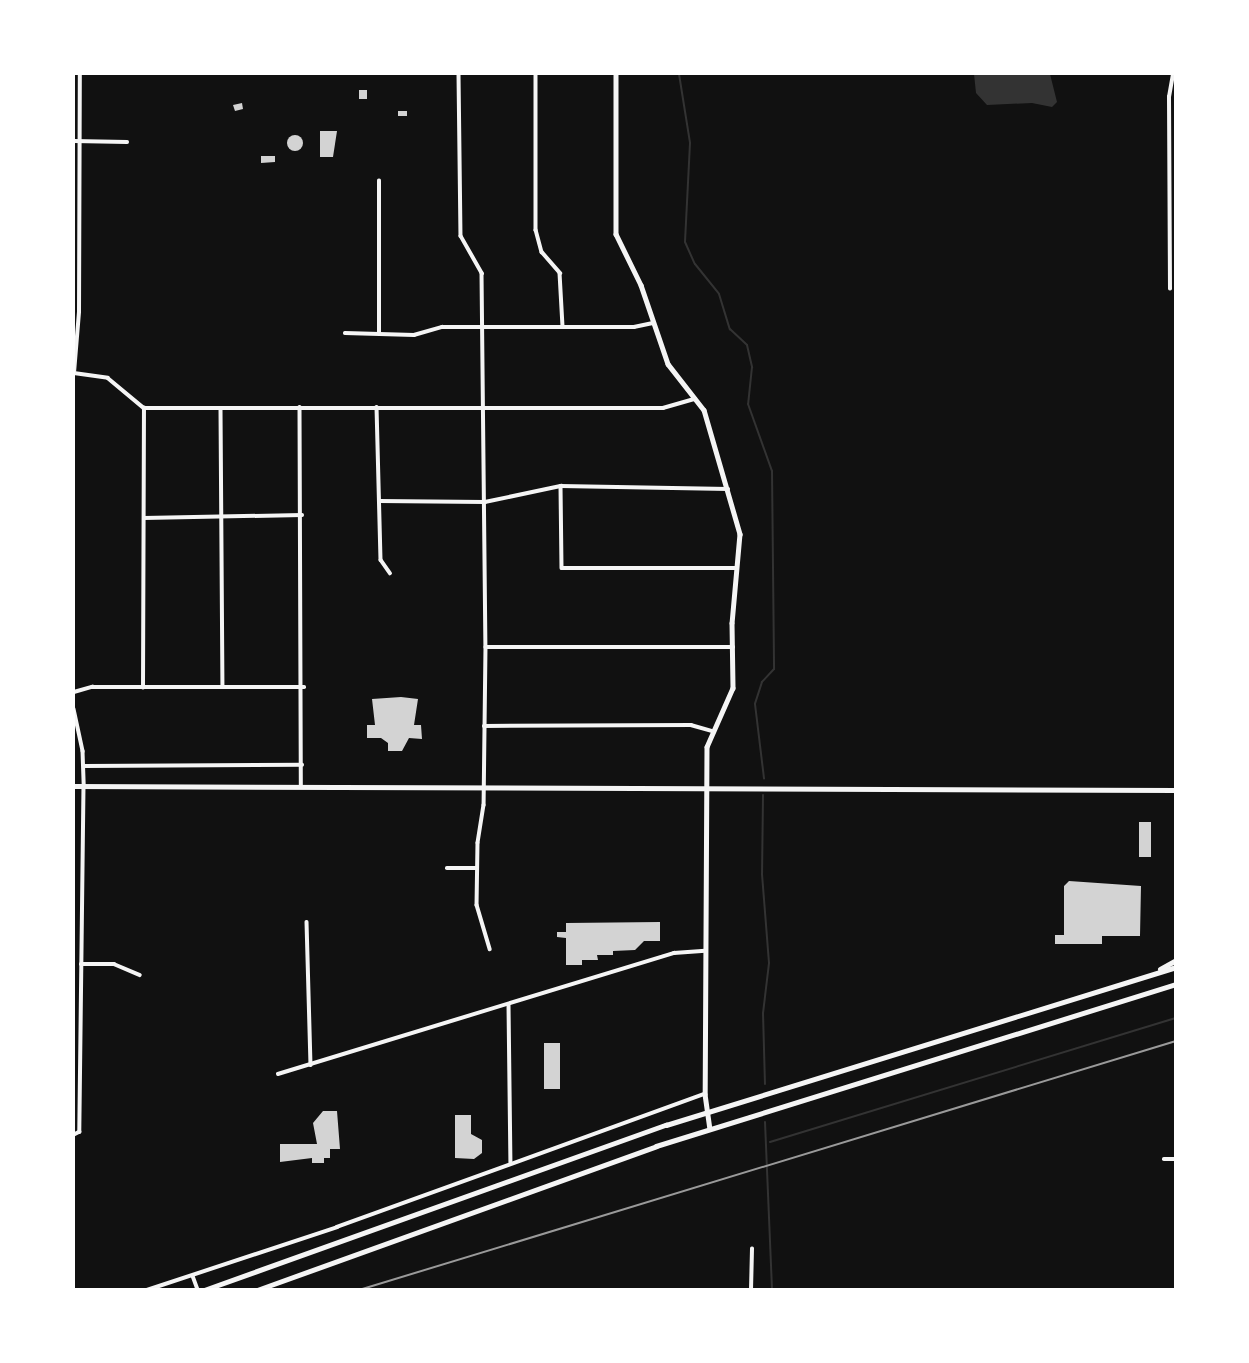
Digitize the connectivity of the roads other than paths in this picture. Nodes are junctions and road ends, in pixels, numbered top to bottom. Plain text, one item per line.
1 (80, 74) edge
2 (459, 74) edge
3 (536, 74) edge
4 (616, 74) edge
5 (1173, 74) edge
6 (1173, 88) edge
7 (74, 141) edge
8 (80, 142) junction
9 (127, 142) dead end
10 (1169, 167) junction
11 (1175, 167) edge
12 (379, 181) dead end
13 (1170, 245) junction
14 (1175, 245) edge
15 (1170, 289) dead end
16 (653, 323) junction
17 (563, 326) junction
18 (482, 327) junction
19 (345, 333) dead end
20 (379, 334) junction
21 (74, 373) edge
22 (697, 398) junction
23 (300, 407) junction
24 (377, 407) junction
25 (144, 408) junction
26 (221, 408) junction
27 (484, 409) junction
28 (561, 486) junction
29 (728, 489) junction
30 (379, 502) junction
31 (485, 502) junction
32 (302, 516) junction
33 (223, 517) junction
34 (144, 518) junction
35 (738, 568) junction
36 (390, 573) dead end
37 (486, 647) junction
38 (733, 647) junction
39 (223, 687) junction
40 (304, 687) junction
41 (143, 688) junction
42 (74, 692) edge
43 (74, 709) edge
44 (484, 726) junction
45 (712, 731) junction
46 (302, 765) junction
47 (84, 766) junction
48 (74, 786) edge
49 (84, 786) junction
50 (301, 786) junction
51 (484, 786) junction
52 (705, 786) junction
53 (1175, 790) edge
54 (447, 868) dead end
55 (477, 868) junction
56 (307, 922) dead end
57 (490, 949) dead end
58 (705, 951) junction
59 (1175, 960) edge
60 (81, 964) junction
61 (1175, 967) edge
62 (140, 975) dead end
63 (1126, 982) junction
64 (1175, 984) edge
65 (509, 1005) junction
66 (311, 1065) junction
67 (278, 1074) dead end
68 (705, 1094) junction
69 (708, 1112) junction
70 (710, 1128) junction
71 (74, 1135) edge
72 (1164, 1159) dead end
73 (1175, 1159) edge
74 (511, 1162) junction
75 (752, 1249) dead end
76 (193, 1276) junction
77 (147, 1290) edge
78 (198, 1290) edge
79 (204, 1290) edge
80 (257, 1290) edge
81 (751, 1290) edge

1 - 8 street
2 - 18 street
3 - 17 street
4 - 16 street
5 - 6 street
6 - 10 street
7 - 8 street
8 - 9 street
8 - 21 street
10 - 11 street
10 - 13 street
12 - 20 street
13 - 14 street
13 - 15 street
16 - 17 street
16 - 22 street
17 - 18 street
18 - 20 street
18 - 27 street
19 - 20 street
21 - 25 street
22 - 27 street
22 - 29 street
23 - 24 street
23 - 26 street
23 - 32 street
24 - 27 street
24 - 30 street
25 - 26 street
25 - 34 street
26 - 33 street
27 - 31 street
28 - 29 street
28 - 31 street
28 - 35 street
29 - 35 street
30 - 31 street
30 - 36 street
31 - 37 street
32 - 33 street
32 - 40 street
33 - 34 street
33 - 39 street
34 - 41 street
35 - 38 street
37 - 38 street
37 - 44 street
38 - 45 street
39 - 40 street
39 - 41 street
40 - 46 street
41 - 42 street
43 - 47 street
44 - 45 street
44 - 51 street
45 - 52 street
46 - 47 street
46 - 50 street
47 - 49 street
48 - 49 main road
49 - 50 main road
49 - 60 street
50 - 51 main road
51 - 52 main road
51 - 55 street
52 - 53 main road
52 - 58 street
54 - 55 street
55 - 57 street
56 - 66 street
58 - 65 street
58 - 68 street
59 - 63 main road
60 - 62 street
60 - 71 street
61 - 63 main road
63 - 69 main road
64 - 70 main road
65 - 66 street
65 - 74 street
66 - 67 street
68 - 69 street
68 - 74 street
69 - 70 street
69 - 79 main road
70 - 80 main road
72 - 73 street
74 - 76 street
75 - 81 street
76 - 77 street
76 - 78 street

